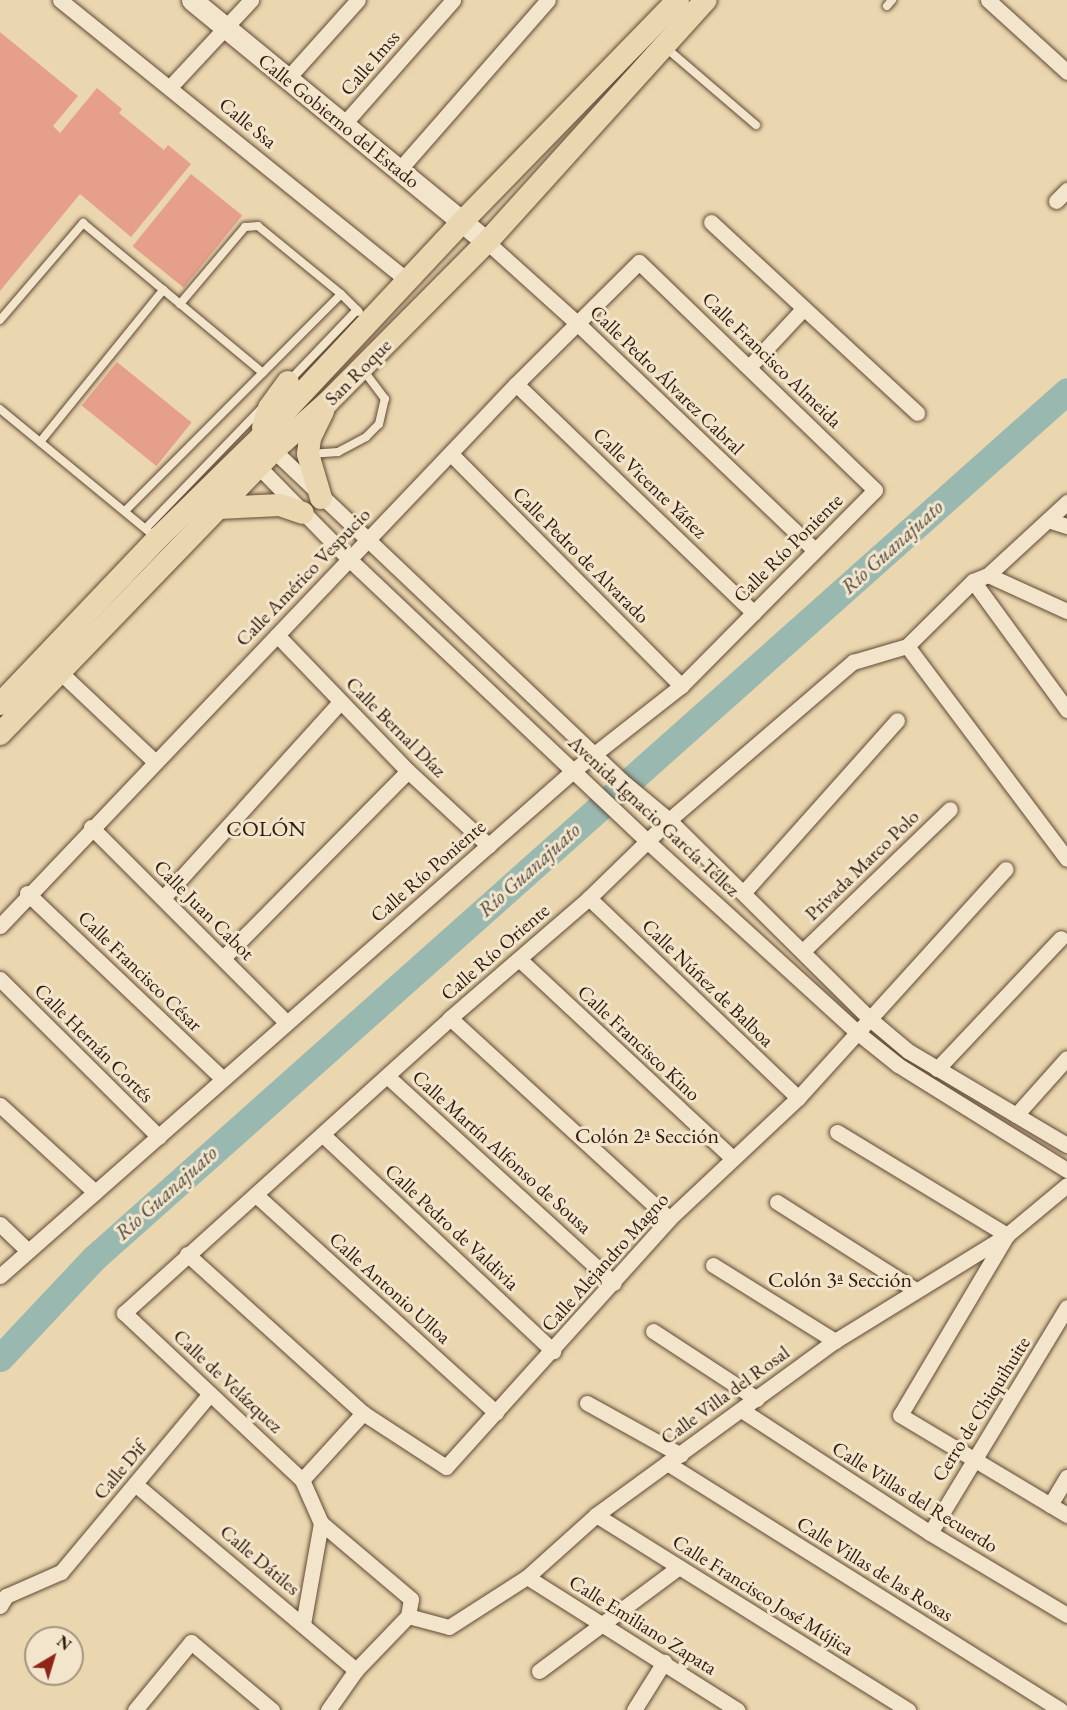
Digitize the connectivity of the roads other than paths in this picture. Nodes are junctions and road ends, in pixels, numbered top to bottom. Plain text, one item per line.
1 (60, 0) edge
2 (192, 0) edge
3 (251, 0) edge
4 (358, 0) edge
5 (453, 0) edge
6 (548, 0) edge
7 (678, 0) edge
8 (988, 0) edge
9 (700, 2) edge
10 (225, 27) junction
11 (664, 46) junction
12 (1067, 72) edge
13 (287, 79) junction
14 (170, 87) junction
15 (756, 125) dead end
16 (342, 126) junction
17 (399, 171) junction
18 (462, 222) junction
19 (711, 222) dead end
20 (487, 242) junction
21 (639, 262) joint
22 (407, 280) junction
23 (163, 290) junction
24 (341, 294) junction
25 (180, 304) junction
26 (803, 309) junction
27 (363, 316) junction
28 (0, 320) edge
29 (576, 322) junction
30 (749, 367) junction
31 (362, 368) junction
32 (263, 373) junction
33 (288, 381) junction
34 (516, 384) junction
35 (327, 404) junction
36 (0, 409) edge
37 (917, 413) dead end
38 (40, 442) junction
39 (308, 454) junction
40 (451, 454) junction
41 (254, 455) junction
42 (875, 490) joint
43 (321, 498) junction
44 (1067, 502) edge
45 (218, 508) junction
46 (125, 511) junction
47 (303, 513) junction
48 (1048, 520) junction
49 (1067, 526) edge
50 (154, 527) junction
51 (370, 537) junction
52 (815, 550) junction
53 (350, 560) junction
54 (981, 578) junction
55 (1067, 611) edge
56 (754, 613) junction
57 (277, 635) junction
58 (907, 646) junction
59 (60, 672) junction
60 (681, 686) junction
61 (340, 702) junction
62 (0, 704) edge
63 (1067, 710) edge
64 (897, 720) dead end
65 (0, 734) edge
66 (597, 756) junction
67 (154, 761) junction
68 (408, 771) junction
69 (576, 772) junction
70 (950, 809) dead end
71 (664, 816) junction
72 (92, 827) junction
73 (643, 837) junction
74 (489, 846) junction
75 (1067, 859) edge
76 (1006, 869) dead end
77 (744, 892) junction
78 (27, 893) junction
79 (163, 898) junction
80 (589, 898) junction
81 (0, 926) edge
82 (1061, 938) dead end
83 (803, 951) junction
84 (223, 958) junction
85 (519, 959) junction
86 (0, 979) edge
87 (450, 1018) junction
88 (870, 1019) junction
89 (286, 1022) junction
90 (858, 1033) junction
91 (1067, 1058) edge
92 (937, 1069) junction
93 (387, 1076) junction
94 (223, 1079) junction
95 (798, 1098) junction
96 (0, 1105) edge
97 (1016, 1115) junction
98 (837, 1132) dead end
99 (323, 1135) junction
100 (159, 1137) junction
101 (1067, 1144) edge
102 (731, 1157) junction
103 (1067, 1170) edge
104 (1067, 1185) edge
105 (95, 1192) junction
106 (256, 1195) junction
107 (777, 1203) dead end
108 (669, 1219) junction
109 (0, 1224) edge
110 (1006, 1235) junction
111 (27, 1250) junction
112 (188, 1254) junction
113 (713, 1265) dead end
114 (0, 1276) edge
115 (614, 1283) junction
116 (914, 1289) junction
117 (1067, 1308) edge
118 (124, 1313) joint
119 (653, 1331) dead end
120 (835, 1341) junction
121 (553, 1351) junction
122 (210, 1394) junction
123 (757, 1399) junction
124 (586, 1403) dead end
125 (743, 1411) junction
126 (363, 1413) junction
127 (496, 1413) junction
128 (681, 1455) junction
129 (972, 1461) junction
130 (667, 1463) junction
131 (1067, 1477) edge
132 (302, 1480) junction
133 (135, 1484) junction
134 (1050, 1505) junction
135 (596, 1515) junction
136 (1067, 1515) edge
137 (321, 1523) junction
138 (930, 1533) junction
139 (679, 1567) junction
140 (526, 1577) junction
141 (0, 1606) edge
142 (1067, 1615) edge
143 (408, 1616) junction
144 (601, 1622) junction
145 (303, 1624) junction
146 (664, 1662) junction
147 (356, 1671) junction
148 (539, 1671) dead end
149 (137, 1709) edge
150 (273, 1710) edge
151 (328, 1710) edge
152 (634, 1710) edge
153 (737, 1710) edge
154 (908, 1710) edge
155 (1060, 1710) edge

1 - 14 street, Calle Ssa
2 - 10 street, Calle Gobierno del Estado
3 - 10 street
4 - 13 street
5 - 16 street, Calle Imss
6 - 17 street
7 - 18 main road, San Roque
8 - 12 street
9 - 11 main road, San Roque
10 - 13 street, Calle Gobierno del Estado
10 - 14 street
11 - 15 lane
11 - 20 main road, San Roque
13 - 16 street, Calle Gobierno del Estado
14 - 22 street, Calle Ssa
16 - 17 street, Calle Gobierno del Estado
17 - 18 street, Calle Gobierno del Estado
18 - 20 street, Calle Gobierno del Estado
18 - 22 main road, San Roque
19 - 26 street
20 - 29 street, Calle Pedro Álvarez Cabral
20 - 31 main road, San Roque
21 - 29 street, Calle Américo Vespucio
21 - 30 street, Calle Francisco Almeida
22 - 27 main road, San Roque
23 - 25 lane
23 - 28 lane
23 - 38 lane
24 - 25 lane
24 - 27 lane
24 - 32 lane
25 - 32 lane
26 - 30 street
26 - 37 street
27 - 33 lane
27 - 41 main road, San Roque
29 - 34 street, Calle Américo Vespucio
29 - 52 street, Calle Pedro Álvarez Cabral
30 - 42 street, Calle Francisco Almeida
31 - 35 main road, San Roque
31 - 39 lane
32 - 46 lane
33 - 41 main road
33 - 50 lane
34 - 40 street, Calle Américo Vespucio
34 - 56 street, Calle Vicente Yáñez
35 - 39 main road
35 - 41 main road, San Roque
36 - 38 lane
38 - 46 lane
39 - 43 main road
40 - 51 street, Calle Américo Vespucio
40 - 60 street, Calle Pedro de Alvarado
41 - 43 street, Avenida Ignacio García Téllez
41 - 45 main road, San Roque
41 - 47 street, Avenida Ignacio García Téllez
41 - 50 main road
42 - 52 street, Calle Río Poniente
43 - 51 street, Avenida Ignacio García Téllez
44 - 48 street
45 - 47 main road
45 - 59 main road, San Roque
46 - 50 lane
47 - 53 street, Avenida Ignacio García Téllez
48 - 49 street
48 - 54 street
50 - 62 main road
51 - 53 street, Calle Américo Vespucio
51 - 66 street, Avenida Ignacio García Téllez
52 - 56 street, Calle Río Poniente
53 - 57 street, Calle Américo Vespucio
53 - 69 street, Avenida Ignacio García Téllez
54 - 55 street
54 - 58 street
54 - 63 street
56 - 60 street, Calle Río Poniente
57 - 61 street, Calle Bernal Díaz
57 - 67 street, Calle Américo Vespucio
58 - 71 street, Calle Río Oriente
58 - 75 street
59 - 65 main road, San Roque
59 - 67 street
60 - 66 street, Calle Río Poniente
61 - 68 street, Calle Bernal Díaz
61 - 79 street
64 - 77 street
66 - 69 street, Calle Río Poniente
66 - 71 street, Avenida Ignacio García Téllez
67 - 72 street, Calle Américo Vespucio
68 - 74 street, Calle Bernal Díaz
68 - 84 street
69 - 73 street, Avenida Ignacio García Téllez
69 - 74 street, Calle Río Poniente
70 - 83 street, Privada Marco Polo
71 - 73 street, Calle Río Oriente
71 - 77 street, Avenida Ignacio García Téllez
72 - 78 street, Calle Américo Vespucio
72 - 79 street, Calle Juan Cabot
73 - 80 street, Calle Río Oriente
73 - 90 street, Avenida Ignacio García Téllez
74 - 89 street, Calle Río Poniente
76 - 88 street, Calle Alejandro Magno
77 - 83 street, Avenida Ignacio García Téllez
78 - 81 street, Calle Américo Vespucio
78 - 94 street, Calle Francisco César
79 - 84 street, Calle Juan Cabot
80 - 85 street, Calle Río Oriente
80 - 95 street, Calle Núñez de Balboa
82 - 92 street
83 - 88 street, Avenida Ignacio García Téllez
84 - 89 street, Calle Juan Cabot
85 - 87 street, Calle Río Oriente
85 - 102 street, Calle Francisco Kino
86 - 100 street, Calle Hernán Cortés
87 - 93 street, Calle Río Oriente
87 - 108 street
88 - 90 street, Calle Alejandro Magno
88 - 92 street, Avenida Ignacio García Téllez
89 - 94 street, Calle Río Poniente
90 - 95 street, Calle Alejandro Magno
90 - 103 street, Avenida Ignacio García Téllez
91 - 97 street
92 - 97 street, Avenida Ignacio García Téllez
93 - 99 street, Calle Río Oriente
93 - 115 street, Calle Martín Alfonso de Sousa
94 - 100 street, Calle Río Poniente
95 - 102 street, Calle Alejandro Magno
96 - 105 street
97 - 101 street, Avenida Ignacio García Téllez
98 - 110 street
99 - 106 street, Calle Río Oriente
99 - 121 street, Calle Pedro de Valdivia
100 - 105 street, Calle Río Poniente
102 - 108 street, Calle Alejandro Magno
104 - 110 street, Calle Villa del Rosal
105 - 111 street, Calle Río Poniente
106 - 112 street, Calle Río Oriente
106 - 127 street, Calle Antonio Ulloa
107 - 116 street
108 - 115 street, Calle Alejandro Magno
109 - 111 street
110 - 116 street, Calle Villa del Rosal
110 - 129 street
111 - 114 street, Calle Río Poniente
112 - 118 street, Calle Río Oriente
112 - 126 street, Calle Alejandro Magno
113 - 120 street
115 - 121 street, Calle Alejandro Magno
116 - 120 street, Calle Villa del Rosal
117 - 129 street, Cerro de Chiquihuite
118 - 122 street, Calle de Velázquez
119 - 123 street
120 - 123 street, Calle Villa del Rosal
121 - 127 street, Calle Alejandro Magno
122 - 132 street, Calle de Velázquez
122 - 133 street, Calle Dif
123 - 125 street, Calle Villa del Rosal
124 - 128 street
125 - 128 street, Calle Villa del Rosal
125 - 138 street, Calle Villas del Recuerdo
126 - 127 street, Calle Alejandro Magno
126 - 132 street
128 - 130 street, Calle Villa del Rosal
129 - 134 street
129 - 138 street, Cerro de Chiquihuite
130 - 135 street, Calle Villa del Rosal
130 - 155 street, Calle Villas de las Rosas
131 - 134 street
132 - 137 street
133 - 141 street, Calle Dif
133 - 145 street, Calle Dátiles
134 - 136 street
135 - 139 street, Calle Francisco José Mújica
135 - 140 street, Calle Villa del Rosal
137 - 143 street
137 - 145 street
138 - 142 street, Calle Villas del Recuerdo
139 - 144 street
139 - 154 street, Calle Francisco José Mújica
140 - 143 street, Calle Villa del Rosal
140 - 144 street, Calle Emiliano Zapata
143 - 147 street
144 - 146 street, Calle Emiliano Zapata
144 - 148 street
145 - 147 street, Calle Dátiles
146 - 152 street
146 - 153 street, Calle Emiliano Zapata
147 - 151 street
149 - 150 street

